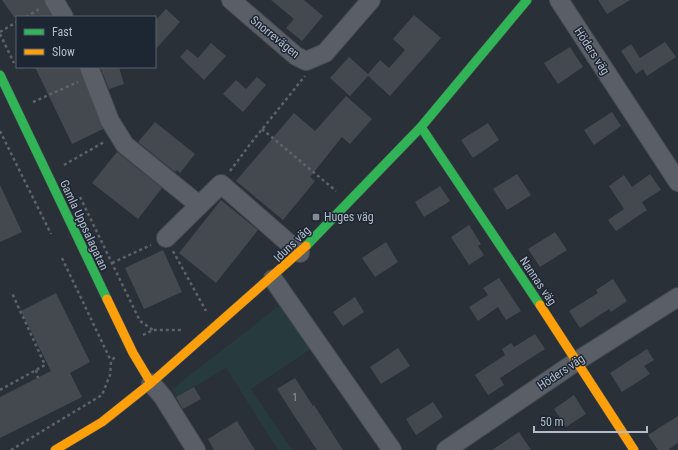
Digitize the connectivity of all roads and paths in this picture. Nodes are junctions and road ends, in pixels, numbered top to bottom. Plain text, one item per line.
1 (54, 0) edge
2 (231, 0) edge
3 (371, 0) edge
4 (527, 0) edge
5 (559, 0) edge
6 (63, 16) edge
7 (16, 23) edge
8 (0, 32) edge
9 (306, 62) junction
10 (91, 71) edge
11 (0, 75) edge
12 (33, 102) dead end
13 (421, 127) junction
14 (262, 129) junction
15 (0, 131) edge
16 (118, 134) junction
17 (64, 166) dead end
18 (678, 182) edge
19 (221, 184) junction
20 (330, 196) dead end
21 (199, 205) junction
22 (51, 234) dead end
23 (166, 238) junction
24 (300, 253) junction
25 (62, 258) dead end
26 (112, 264) dead end
27 (273, 279) junction
28 (12, 293) dead end
29 (678, 297) edge
30 (213, 308) dead end
31 (207, 312) junction
32 (201, 317) dead end
33 (188, 326) dead end
34 (128, 342) junction
35 (577, 361) junction
36 (111, 362) junction
37 (36, 370) junction
38 (38, 378) dead end
39 (151, 383) junction
40 (0, 390) edge
41 (11, 450) edge
42 (56, 450) edge
43 (196, 450) edge
44 (392, 450) edge
45 (446, 450) edge
46 (634, 450) edge

1 - 6 street
2 - 9 street, Snorrevägen
3 - 9 street, Snorrevägen
4 - 13 street, Iduns väg
5 - 18 street, Höders väg
7 - 8 path
9 - 14 path
10 - 12 path
10 - 16 street
11 - 34 street, Gamla Uppsalagatan
13 - 24 street, Iduns väg
13 - 35 street, Nannas väg
14 - 19 path
14 - 20 path
15 - 22 path
16 - 17 path
16 - 21 street
19 - 21 street
19 - 24 street
21 - 23 street
23 - 26 path
23 - 31 path
24 - 27 street, Iduns väg
25 - 36 path
27 - 39 street, Iduns väg
27 - 44 street
28 - 37 path
29 - 35 street, Höders väg
30 - 31 path
31 - 32 path
33 - 34 path
34 - 36 path
34 - 39 street, Gamla Uppsalagatan
35 - 45 street, Höders väg
35 - 46 street, Nannas väg
36 - 41 path
37 - 38 path
37 - 40 path
39 - 42 street, Iduns väg
39 - 43 street

